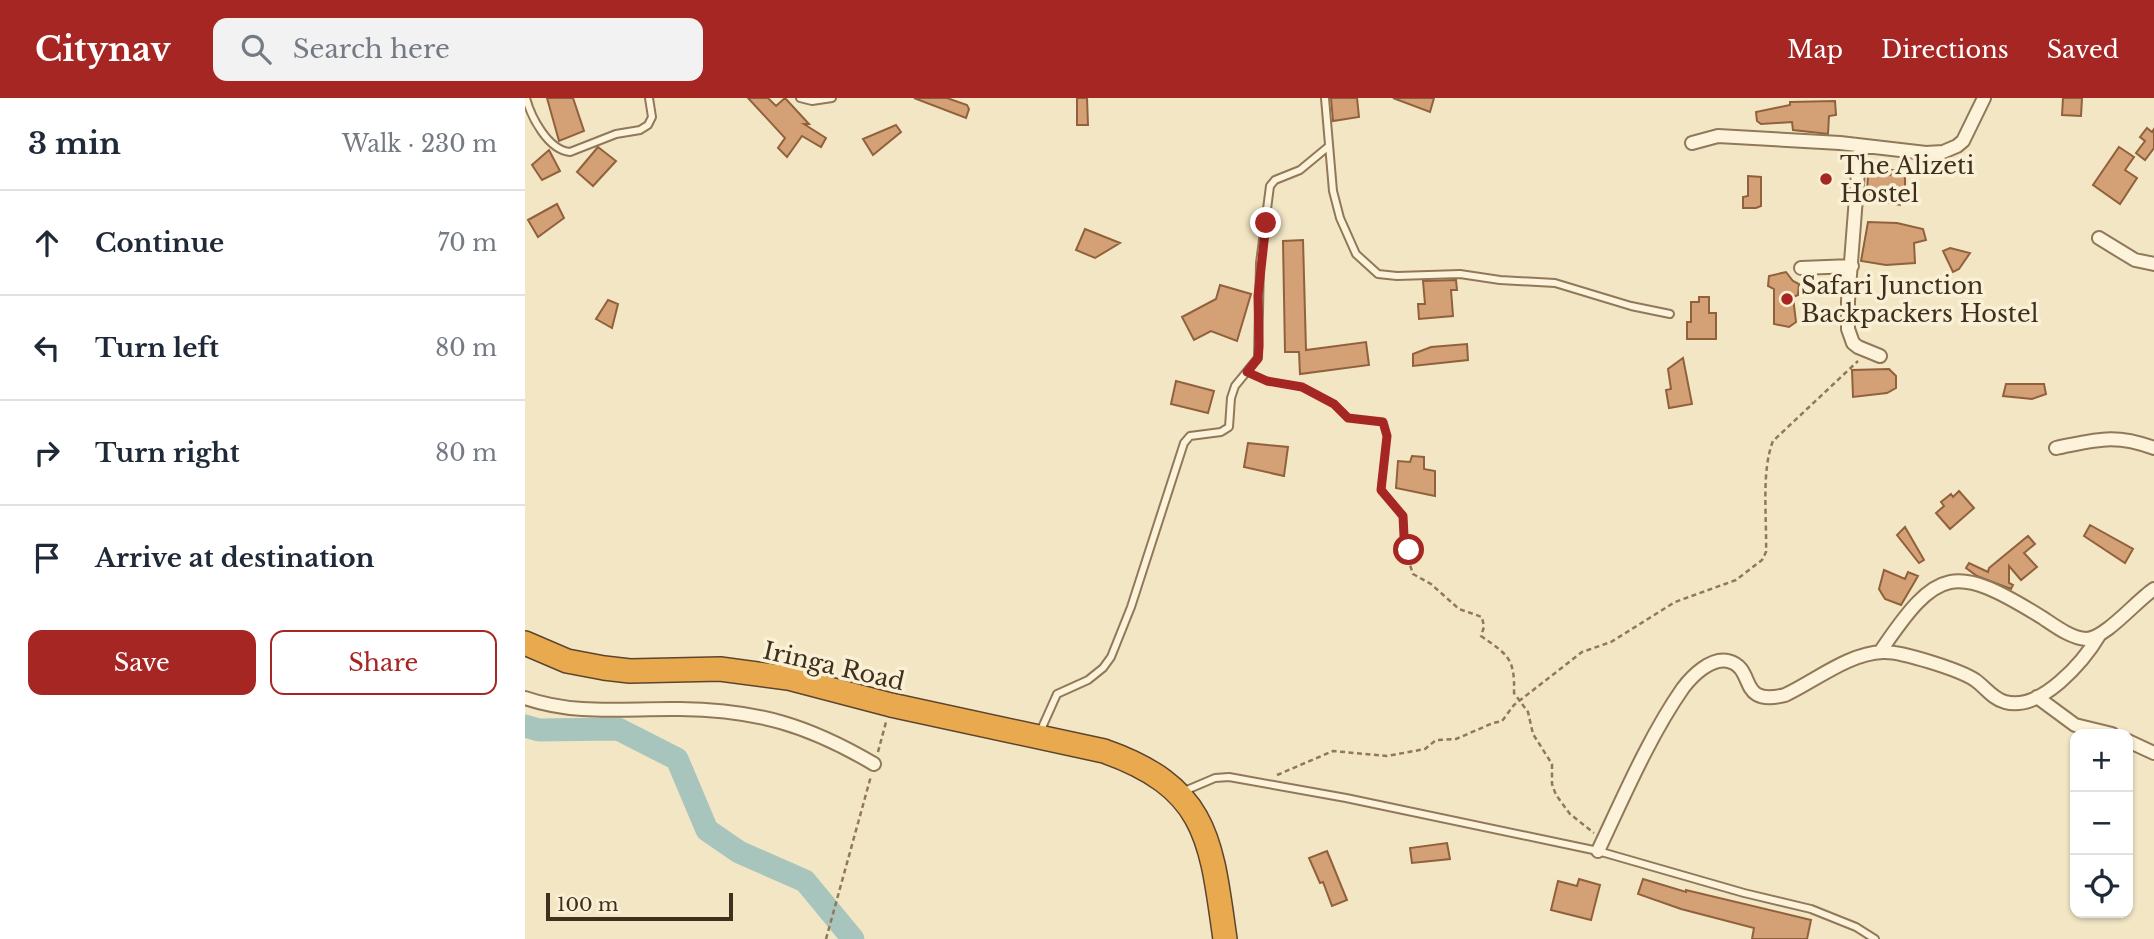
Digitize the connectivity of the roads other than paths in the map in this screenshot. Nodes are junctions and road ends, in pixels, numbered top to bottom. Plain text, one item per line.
1 (526, 98) edge
2 (649, 98) edge
3 (800, 98) edge
4 (832, 98) edge
5 (1325, 98) edge
6 (1983, 98) edge
7 (1692, 143) dead end
8 (1329, 146) junction
9 (1860, 146) junction
10 (2099, 238) dead end
11 (2154, 264) edge
12 (1852, 266) junction
13 (1801, 268) dead end
14 (1670, 314) dead end
15 (1874, 354) road end
16 (2056, 448) dead end
17 (2154, 448) edge
18 (2154, 589) edge
19 (2100, 634) junction
20 (525, 643) edge
21 (1881, 652) junction
22 (2037, 697) junction
23 (525, 698) edge
24 (2091, 729) edge
25 (1038, 737) junction
26 (2133, 743) edge
27 (2154, 753) edge
28 (874, 764) road end
29 (1180, 793) junction
30 (1601, 846) junction
31 (1226, 939) edge
32 (1875, 939) edge

1 - 2 lane
3 - 4 lane
5 - 8 lane
6 - 9 street
7 - 9 street
8 - 14 lane
8 - 25 lane
9 - 12 street
10 - 11 street
12 - 13 street
12 - 15 street
16 - 17 street
18 - 19 street
19 - 21 street
19 - 22 street
20 - 25 highway, Iringa Road
21 - 22 street
21 - 30 street
22 - 24 street
23 - 28 street
25 - 29 highway, Iringa Road
26 - 27 street
29 - 30 lane
29 - 31 highway, Iringa Road
30 - 32 lane

